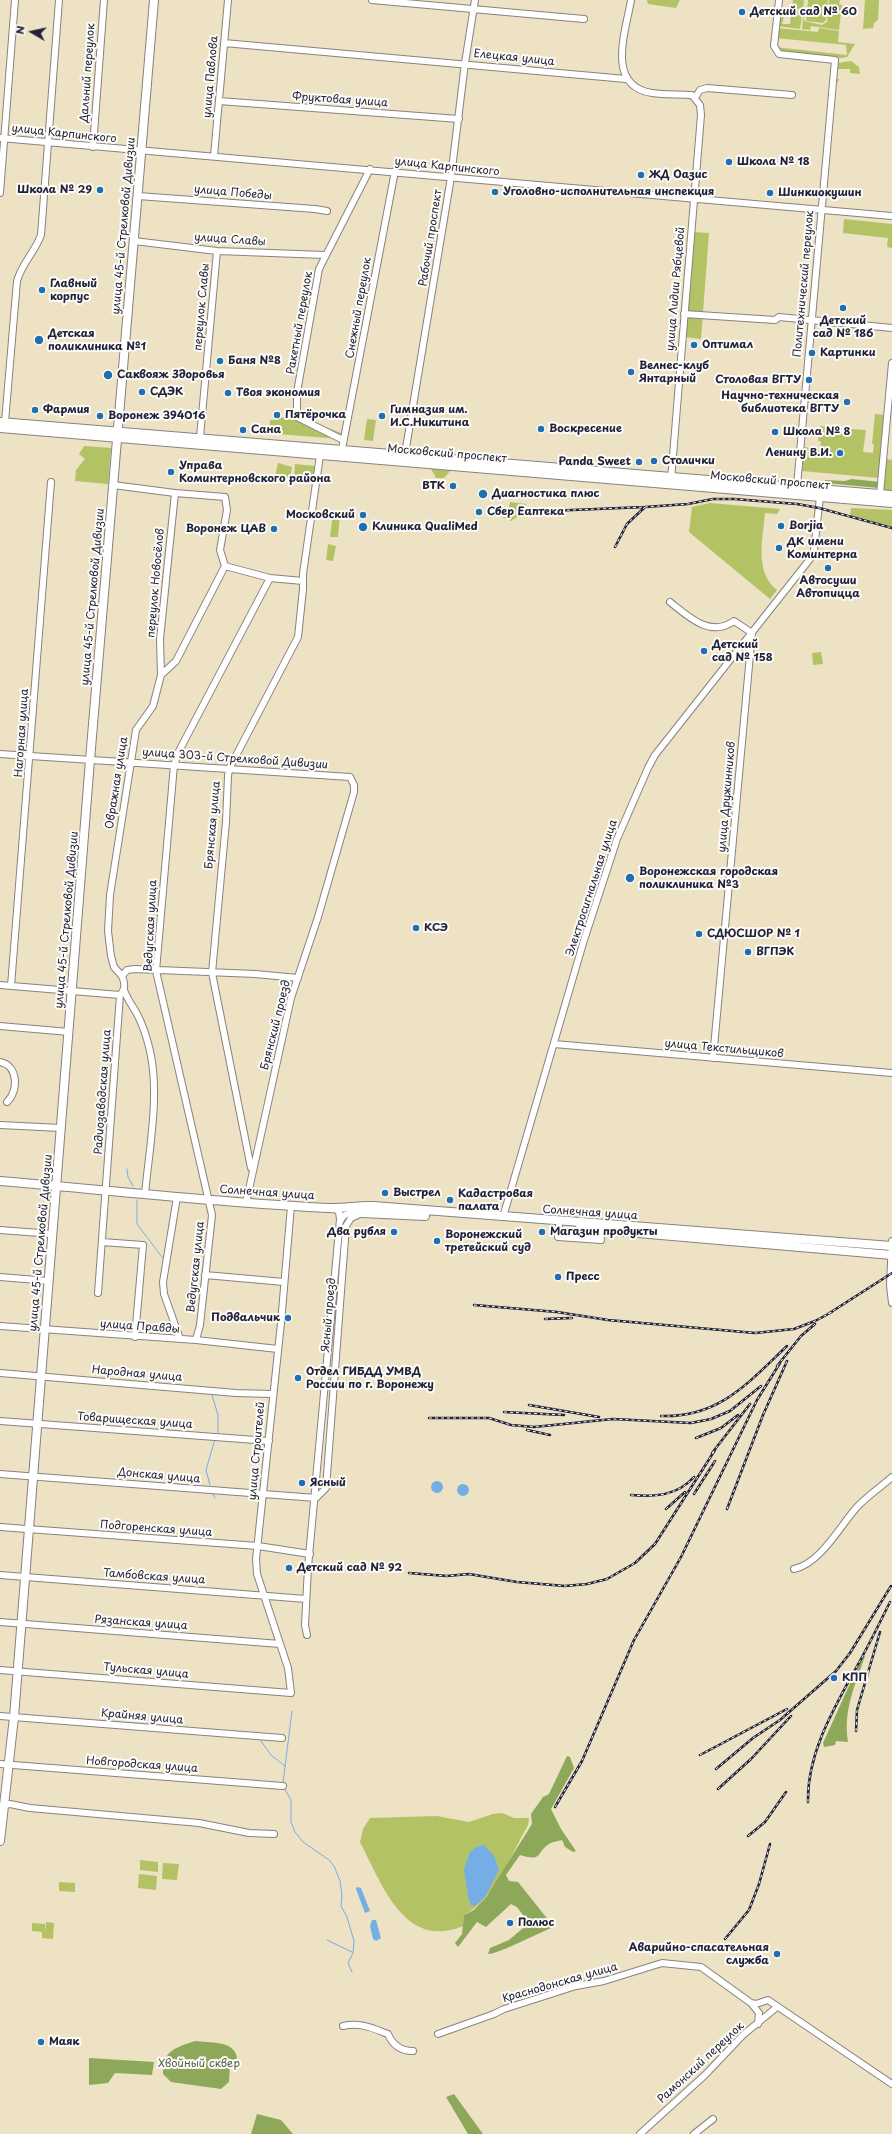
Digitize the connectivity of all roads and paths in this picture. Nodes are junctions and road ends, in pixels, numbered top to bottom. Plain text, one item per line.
1 (15, 0) edge
2 (59, 0) edge
3 (104, 0) edge
4 (154, 0) edge
5 (228, 0) edge
6 (372, 0) edge
7 (475, 0) edge
8 (631, 0) edge
9 (778, 0) edge
10 (474, 8) junction
11 (584, 19) dead end
12 (224, 43) junction
13 (465, 63) junction
14 (626, 79) junction
15 (792, 95) dead end
16 (695, 98) junction
17 (219, 101) junction
18 (459, 119) junction
19 (2, 138) edge
20 (47, 142) junction
21 (93, 147) junction
22 (142, 151) junction
23 (214, 156) junction
24 (370, 169) junction
25 (395, 171) junction
26 (451, 176) junction
27 (0, 193) edge
28 (138, 196) junction
29 (694, 200) junction
30 (821, 210) junction
31 (327, 212) dead end
32 (892, 216) edge
33 (134, 241) junction
34 (217, 251) junction
35 (325, 255) junction
36 (684, 314) junction
37 (810, 320) junction
38 (892, 328) edge
39 (892, 363) edge
40 (2, 424) edge
41 (117, 434) junction
42 (200, 437) junction
43 (343, 440) junction
44 (342, 448) junction
45 (321, 451) junction
46 (406, 454) junction
47 (671, 480) junction
48 (51, 482) dead end
49 (113, 485) junction
50 (797, 486) junction
51 (175, 493) junction
52 (880, 494) junction
53 (892, 495) edge
54 (820, 497) junction
55 (892, 503) edge
56 (225, 566) junction
57 (270, 578) junction
58 (303, 581) junction
59 (670, 602) dead end
60 (752, 634) junction
61 (162, 675) junction
62 (0, 754) edge
63 (30, 757) junction
64 (90, 760) junction
65 (132, 762) junction
66 (174, 765) junction
67 (229, 769) junction
68 (350, 777) joint
69 (156, 971) junction
70 (212, 973) junction
71 (122, 976) junction
72 (298, 978) junction
73 (0, 985) edge
74 (11, 986) junction
75 (73, 991) junction
76 (122, 992) junction
77 (0, 1026) edge
78 (69, 1032) junction
79 (554, 1044) junction
80 (713, 1058) junction
81 (0, 1062) edge
82 (892, 1073) edge
83 (7, 1102) dead end
84 (0, 1125) edge
85 (61, 1128) junction
86 (252, 1172) junction
87 (0, 1181) edge
88 (57, 1186) junction
89 (106, 1191) junction
90 (145, 1194) junction
91 (177, 1197) junction
92 (208, 1200) junction
93 (246, 1203) junction
94 (291, 1206) junction
95 (334, 1208) junction
96 (362, 1213) junction
97 (503, 1219) junction
98 (339, 1223) junction
99 (0, 1230) edge
100 (53, 1234) junction
101 (102, 1242) junction
102 (892, 1242) edge
103 (892, 1246) edge
104 (891, 1255) edge
105 (205, 1275) junction
106 (0, 1277) edge
107 (49, 1281) junction
108 (284, 1282) junction
109 (98, 1293) dead end
110 (892, 1303) edge
111 (0, 1326) edge
112 (45, 1330) junction
113 (135, 1336) junction
114 (180, 1339) junction
115 (196, 1340) junction
116 (278, 1349) junction
117 (0, 1373) edge
118 (42, 1376) junction
119 (272, 1394) junction
120 (0, 1421) edge
121 (38, 1424) junction
122 (269, 1441) junction
123 (319, 1454) junction
124 (327, 1467) junction
125 (0, 1474) edge
126 (34, 1476) junction
127 (892, 1476) edge
128 (264, 1494) junction
129 (316, 1498) junction
130 (0, 1527) edge
131 (29, 1530) junction
132 (258, 1546) junction
133 (310, 1554) junction
134 (794, 1569) dead end
135 (0, 1575) edge
136 (25, 1577) junction
137 (264, 1596) junction
138 (306, 1599) junction
139 (0, 1622) edge
140 (22, 1624) junction
141 (307, 1635) dead end
142 (280, 1644) junction
143 (0, 1670) edge
144 (18, 1671) junction
145 (291, 1692) joint
146 (0, 1716) edge
147 (14, 1717) junction
148 (282, 1738) dead end
149 (0, 1764) edge
150 (9, 1765) junction
151 (283, 1786) dead end
152 (2, 1806) edge
153 (274, 1834) dead end
154 (0, 1841) edge
155 (751, 2004) junction
156 (777, 2008) junction
157 (758, 2024) junction
158 (343, 2026) dead end
159 (438, 2034) dead end
160 (413, 2051) dead end
161 (892, 2084) edge
162 (712, 2119) dead end
163 (640, 2134) edge
164 (694, 2134) edge

1 - 19 street
2 - 20 street
3 - 21 street, Дальний переулок
4 - 22 main road, улица 45-й Стрелковой Дивизии
5 - 12 street, улица Павлова
6 - 10 street
7 - 10 street, Рабочий проспект
8 - 14 street
9 - 30 street, Политехнический переулок
10 - 11 street
10 - 13 street, Рабочий проспект
12 - 13 street, Елецкая улица
12 - 17 street, улица Павлова
13 - 14 street, Елецкая улица
13 - 18 street, Рабочий проспект
14 - 16 street, Елецкая улица
15 - 16 street
16 - 29 street, улица Лидии Рябцевой
17 - 18 street, Фруктовая улица
17 - 23 street, улица Павлова
18 - 26 street, Рабочий проспект
19 - 20 street, улица Карпинского
19 - 27 street
20 - 21 street, улица Карпинского
20 - 40 street
21 - 22 street, улица Карпинского
22 - 23 street, улица Карпинского
22 - 28 main road, улица 45-й Стрелковой Дивизии
23 - 24 street, улица Карпинского
24 - 25 street, улица Карпинского
24 - 35 street, Ракетный переулок
25 - 26 street, улица Карпинского
25 - 43 street, Снежный переулок
26 - 29 street, улица Карпинского
26 - 46 street, Рабочий проспект
28 - 31 street, улица Победы
28 - 33 main road, улица 45-й Стрелковой Дивизии
29 - 30 street, улица Карпинского
29 - 36 street, улица Лидии Рябцевой
30 - 32 street, улица Карпинского
30 - 37 street, Политехнический переулок
33 - 34 street, улица Славы
33 - 41 main road, улица 45-й Стрелковой Дивизии
34 - 35 street, улица Славы
34 - 42 street, переулок Славы
35 - 43 street, Ракетный переулок
36 - 37 street
36 - 47 street, улица Лидии Рябцевой
37 - 38 street
37 - 50 street, Политехнический переулок
39 - 52 street
40 - 41 main road, Московский проспект
41 - 42 main road, Московский проспект
41 - 45 main road, Московский проспект
41 - 49 main road, улица 45-й Стрелковой Дивизии
42 - 45 main road, Московский проспект
43 - 44 street, Снежный переулок
44 - 45 main road, Московский проспект
44 - 46 main road, Московский проспект
45 - 47 main road, Московский проспект
45 - 58 street, Брянская улица
46 - 47 main road, Московский проспект
47 - 50 main road, Московский проспект
47 - 54 main road, Московский проспект
48 - 63 street, Нагорная улица
49 - 51 street
49 - 64 main road, улица 45-й Стрелковой Дивизии
50 - 52 main road, Московский проспект
51 - 56 street
51 - 61 street, переулок Новосёлов
52 - 53 main road, Московский проспект
54 - 55 main road, Московский проспект
54 - 60 street, Электросигнальная улица
56 - 57 street
56 - 61 street, Овражная улица
57 - 58 street
57 - 66 street, Ведугская улица
58 - 67 street, Брянская улица
59 - 60 street
60 - 79 street, Электросигнальная улица
60 - 80 street, улица Дружинников
61 - 65 street, Овражная улица
62 - 63 street, улица 303-й Стрелковой Дивизии
63 - 64 street, улица 303-й Стрелковой Дивизии
63 - 74 street, Нагорная улица
64 - 65 street, улица 303-й Стрелковой Дивизии
64 - 75 main road, улица 45-й Стрелковой Дивизии
65 - 66 street, улица 303-й Стрелковой Дивизии
65 - 71 street, Овражная улица
66 - 67 street, улица 303-й Стрелковой Дивизии
66 - 69 street, Ведугская улица
67 - 68 street, улица 303-й Стрелковой Дивизии
67 - 70 street, Брянская улица
68 - 72 street, Брянский проезд
69 - 70 street
69 - 71 street
69 - 92 street, Ведугская улица
70 - 72 street
70 - 86 street, Брянская улица
71 - 76 street, Овражная улица
72 - 86 street, Брянский проезд
73 - 74 street
74 - 75 street
75 - 76 street
75 - 78 main road, улица 45-й Стрелковой Дивизии
76 - 89 street, Радиозаводская улица
76 - 90 street
77 - 78 street
78 - 85 main road, улица 45-й Стрелковой Дивизии
79 - 80 street, улица Текстильщиков
79 - 97 street, Электросигнальная улица
80 - 82 street, улица Текстильщиков
81 - 83 street
84 - 85 street
85 - 88 main road, улица 45-й Стрелковой Дивизии
86 - 93 street, Брянский проезд
87 - 88 main road, Солнечная улица
88 - 89 main road, Солнечная улица
88 - 100 main road, улица 45-й Стрелковой Дивизии
89 - 90 main road, Солнечная улица
89 - 101 street, Радиозаводская улица
90 - 91 main road, Солнечная улица
91 - 92 main road, Солнечная улица
91 - 114 street
92 - 93 main road, Солнечная улица
92 - 105 street, Ведугская улица
93 - 94 main road, Солнечная улица
94 - 95 main road, Солнечная улица
94 - 108 street, улица Строителей
95 - 97 main road, Солнечная улица
95 - 98 street, Ясный проезд
96 - 97 main road, Солнечная улица
96 - 98 street
96 - 124 street, Ясный проезд
97 - 103 main road, Солнечная улица
97 - 104 main road, Солнечная улица
98 - 123 street, Ясный проезд
99 - 100 street
100 - 107 main road, улица 45-й Стрелковой Дивизии
101 - 109 street, Радиозаводская улица
101 - 113 street
102 - 103 street
103 - 104 street
104 - 110 street
105 - 108 street
105 - 115 street, Ведугская улица
106 - 107 street
107 - 112 main road, улица 45-й Стрелковой Дивизии
108 - 116 street, улица Строителей
111 - 112 street, улица Правды
112 - 113 street, улица Правды
112 - 118 main road, улица 45-й Стрелковой Дивизии
113 - 114 street, улица Правды
114 - 115 street, улица Правды
115 - 116 street, улица Правды
116 - 119 street, улица Строителей
117 - 118 street, Народная улица
118 - 119 street, Народная улица
118 - 121 main road, улица 45-й Стрелковой Дивизии
119 - 122 street, улица Строителей
120 - 121 street, Товарищеская улица
121 - 122 street, Товарищеская улица
121 - 126 main road, улица 45-й Стрелковой Дивизии
122 - 128 street, улица Строителей
123 - 124 street
123 - 129 street, Ясный проезд
124 - 129 street, Ясный проезд
125 - 126 street, Донская улица
126 - 128 street, Донская улица
126 - 131 main road, улица 45-й Стрелковой Дивизии
127 - 134 street
128 - 129 street, Донская улица
128 - 132 street, улица Строителей
129 - 133 street, Ясный проезд
130 - 131 street, Подгоренская улица
131 - 132 street, Подгоренская улица
131 - 136 main road, улица 45-й Стрелковой Дивизии
132 - 133 street, Подгоренская улица
132 - 137 street, улица Строителей
133 - 138 street, Ясный проезд
135 - 136 street, Тамбовская улица
136 - 137 street, Тамбовская улица
136 - 140 main road, улица 45-й Стрелковой Дивизии
137 - 138 street, Тамбовская улица
137 - 142 street, улица Строителей
138 - 141 street, Ясный проезд
139 - 140 street, Рязанская улица
140 - 142 street, Рязанская улица
140 - 144 main road, улица 45-й Стрелковой Дивизии
142 - 145 street, улица Строителей
143 - 144 street, Тульская улица
144 - 145 street, Тульская улица
144 - 147 main road, улица 45-й Стрелковой Дивизии
146 - 147 street, Крайняя улица
147 - 148 street, Крайняя улица
147 - 150 main road, улица 45-й Стрелковой Дивизии
149 - 150 street, Новгородская улица
150 - 151 street, Новгородская улица
150 - 152 main road, улица 45-й Стрелковой Дивизии
152 - 153 street
152 - 154 main road, улица 45-й Стрелковой Дивизии
155 - 156 street
155 - 157 street
155 - 159 street, Краснодонская улица
156 - 157 street, Рамонский переулок
156 - 161 street
157 - 163 street, Рамонский переулок
158 - 160 street
162 - 164 street

